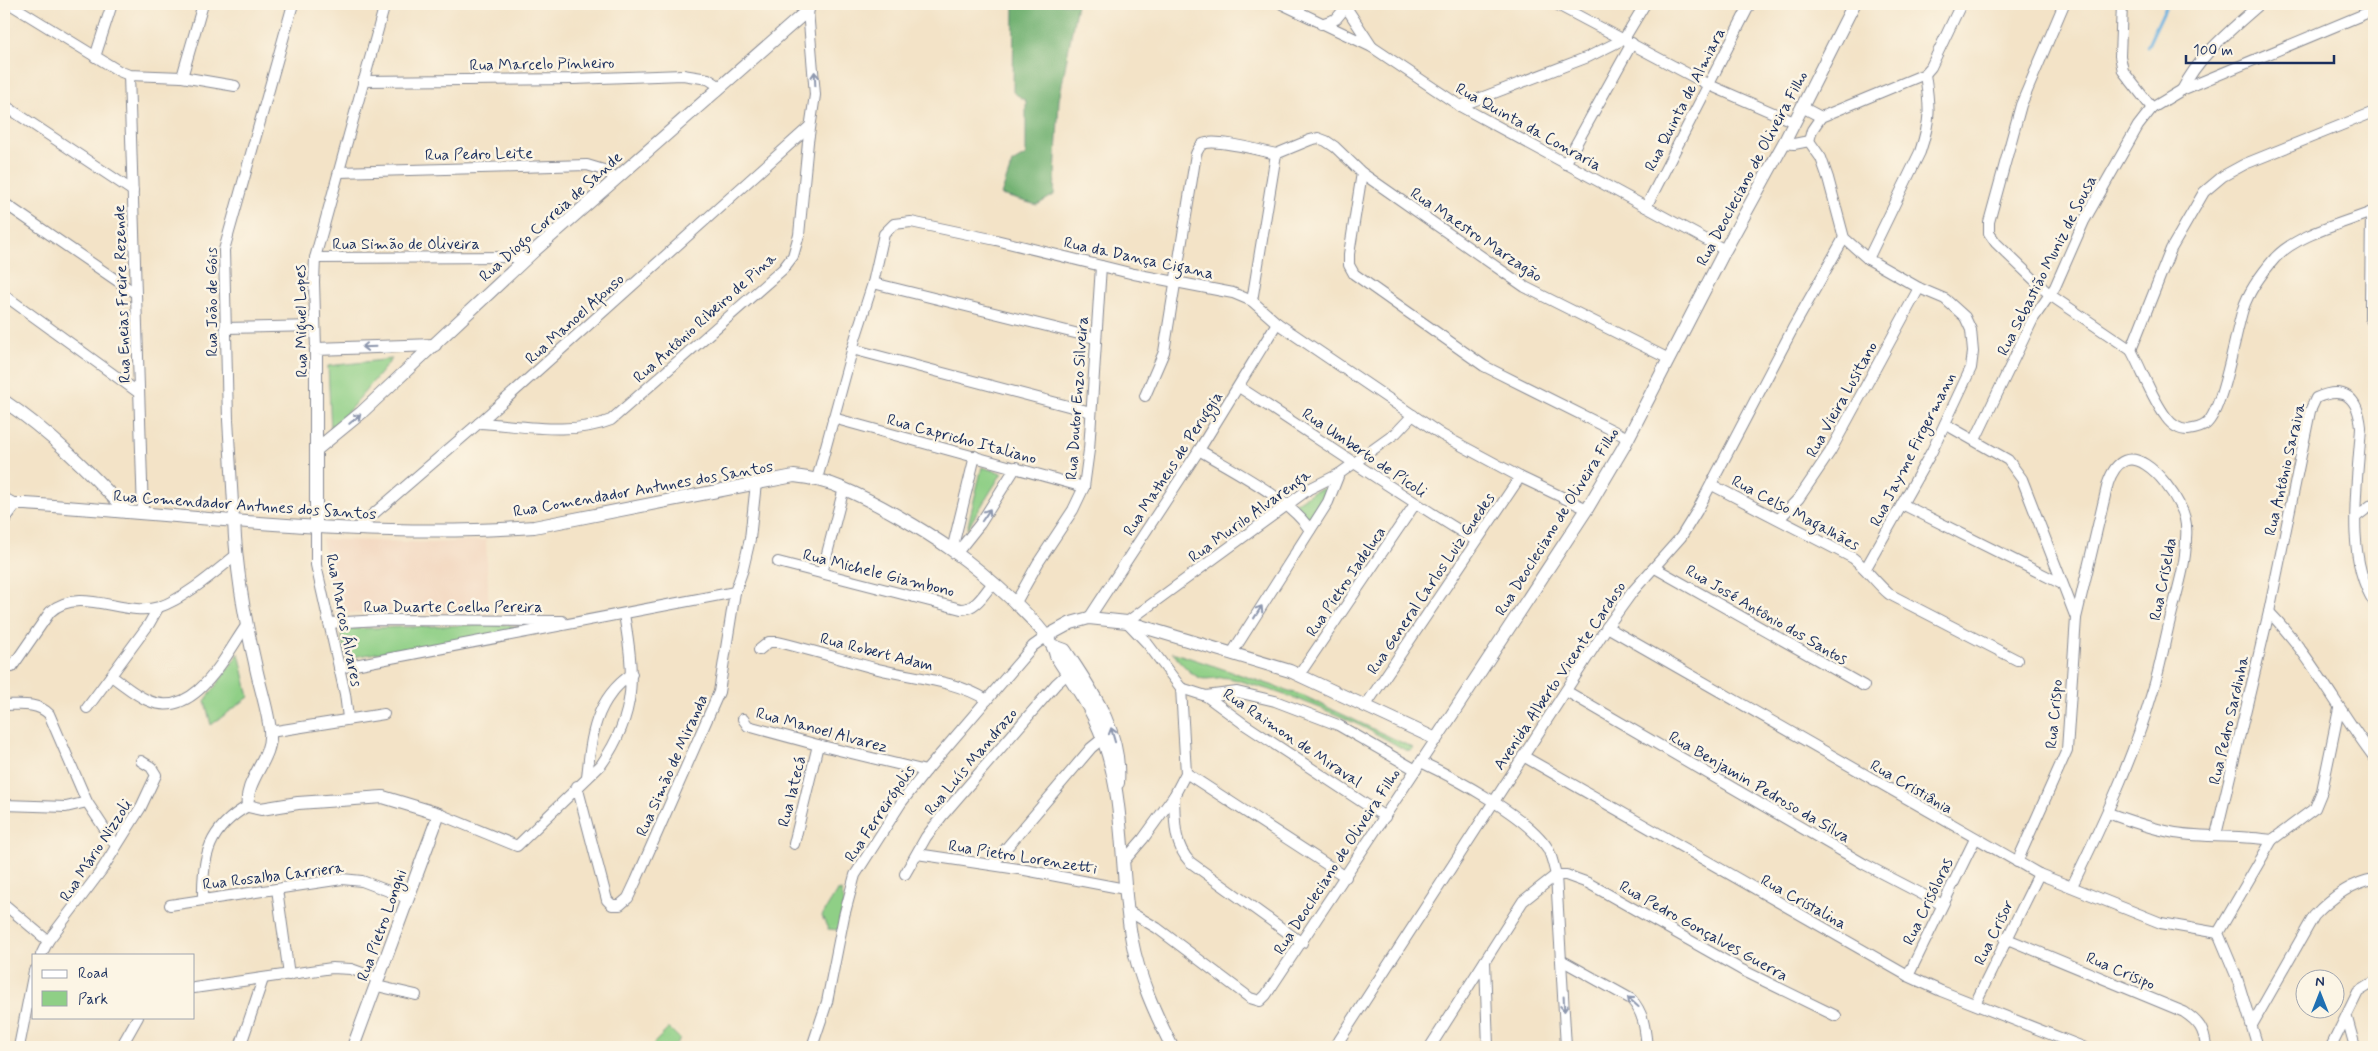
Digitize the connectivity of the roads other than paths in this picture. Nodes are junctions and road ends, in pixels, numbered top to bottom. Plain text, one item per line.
1 (10, 4) edge
2 (112, 4) edge
3 (203, 4) edge
4 (294, 4) edge
5 (385, 4) edge
6 (1282, 4) edge
7 (1556, 4) edge
8 (1645, 4) edge
9 (1750, 4) edge
10 (1854, 4) edge
11 (1961, 4) edge
12 (2064, 4) edge
13 (2122, 4) edge
14 (2260, 4) edge
15 (1345, 6) edge
16 (808, 7) edge
17 (22, 8) edge
18 (2374, 10) edge
19 (1321, 24) junction
20 (1628, 41) junction
21 (1372, 47) junction
22 (95, 57) junction
23 (1925, 74) junction
24 (128, 75) junction
25 (182, 77) junction
26 (363, 81) junction
27 (1707, 84) junction
28 (235, 86) dead end
29 (719, 86) junction
30 (2182, 90) junction
31 (4, 105) edge
32 (1460, 106) junction
33 (1802, 107) junction
34 (2152, 108) junction
35 (2374, 112) edge
36 (1821, 117) junction
37 (1794, 122) junction
38 (809, 128) junction
39 (1809, 141) junction
40 (1784, 143) junction
41 (1276, 154) junction
42 (1565, 164) junction
43 (339, 172) junction
44 (1362, 173) junction
45 (615, 179) junction
46 (133, 191) junction
47 (4, 203) edge
48 (1646, 207) junction
49 (2373, 212) edge
50 (1844, 238) junction
51 (1725, 250) junction
52 (527, 257) junction
53 (315, 258) junction
54 (1868, 259) junction
55 (1101, 266) junction
56 (873, 283) junction
57 (1177, 283) junction
58 (1919, 288) junction
59 (135, 293) junction
60 (4, 295) edge
61 (2050, 295) junction
62 (1252, 301) junction
63 (1277, 323) junction
64 (2374, 325) edge
65 (315, 326) junction
66 (225, 328) junction
67 (1095, 338) junction
68 (436, 345) junction
69 (403, 346) junction
70 (316, 349) junction
71 (852, 349) junction
72 (2131, 350) junction
73 (1669, 359) junction
74 (407, 371) junction
75 (1239, 387) junction
76 (139, 393) junction
77 (1145, 396) dead end
78 (4, 401) edge
79 (1091, 412) junction
80 (1413, 415) junction
81 (833, 418) junction
82 (479, 423) junction
83 (1946, 424) junction
84 (1628, 438) junction
85 (1975, 440) junction
86 (317, 449) junction
87 (1199, 450) junction
88 (975, 456) junction
89 (1355, 462) junction
90 (1016, 468) junction
91 (1339, 474) junction
92 (1520, 477) junction
93 (817, 479) junction
94 (756, 483) junction
95 (1712, 485) junction
96 (1084, 486) junction
97 (844, 488) junction
98 (9, 501) edge
99 (2374, 503) edge
100 (1415, 504) junction
101 (1902, 504) junction
102 (1286, 506) junction
103 (1587, 509) junction
104 (127, 512) junction
105 (143, 513) junction
106 (2356, 516) junction
107 (1780, 518) junction
108 (4, 519) edge
109 (234, 520) junction
110 (316, 527) junction
111 (356, 529) junction
112 (1310, 530) junction
113 (1475, 540) junction
114 (954, 552) junction
115 (235, 556) junction
116 (778, 562) dead end
117 (1655, 568) junction
118 (1866, 568) junction
119 (822, 573) junction
120 (992, 584) junction
121 (2062, 584) junction
122 (734, 592) junction
123 (2374, 602) edge
124 (1015, 604) junction
125 (158, 608) junction
126 (2268, 612) junction
127 (624, 614) junction
128 (1089, 618) junction
129 (2076, 618) junction
130 (578, 620) junction
131 (1127, 622) junction
132 (329, 623) junction
133 (246, 626) junction
134 (1607, 627) junction
135 (1051, 641) junction
136 (759, 650) dead end
137 (1232, 653) junction
138 (2017, 660) dead end
139 (12, 667) dead end
140 (339, 668) junction
141 (632, 674) junction
142 (1067, 674) junction
143 (1299, 675) junction
144 (111, 676) junction
145 (1864, 686) dead end
146 (1181, 688) junction
147 (1566, 691) junction
148 (1206, 696) junction
149 (987, 700) junction
150 (4, 705) edge
151 (1366, 705) junction
152 (87, 708) dead end
153 (2339, 709) junction
154 (384, 714) dead end
155 (348, 718) junction
156 (743, 719) dead end
157 (270, 732) junction
158 (1102, 738) junction
159 (1436, 738) junction
160 (2374, 742) edge
161 (818, 745) junction
162 (1523, 756) junction
163 (2374, 757) edge
164 (141, 761) dead end
165 (1418, 766) junction
166 (926, 771) junction
167 (1186, 773) junction
168 (586, 778) junction
169 (577, 786) junction
170 (1174, 796) junction
171 (1117, 800) junction
172 (87, 802) junction
173 (1492, 802) junction
174 (4, 805) edge
175 (248, 806) junction
176 (2108, 813) junction
177 (439, 814) junction
178 (1385, 817) junction
179 (2216, 835) junction
180 (1975, 839) junction
181 (2272, 840) junction
182 (794, 844) dead end
183 (116, 846) junction
184 (917, 854) junction
185 (1124, 861) junction
186 (2017, 862) junction
187 (992, 865) junction
188 (905, 874) dead end
189 (2039, 874) junction
190 (1556, 875) junction
191 (1346, 878) junction
192 (2374, 879) edge
193 (2072, 886) junction
194 (277, 888) junction
195 (1125, 889) junction
196 (407, 898) junction
197 (203, 899) junction
198 (4, 904) edge
199 (1941, 904) junction
200 (170, 905) dead end
201 (1128, 912) junction
202 (2218, 933) junction
203 (2006, 938) junction
204 (48, 941) junction
205 (1302, 943) junction
206 (42, 954) edge
207 (1561, 960) junction
208 (1485, 961) junction
209 (289, 975) junction
210 (1908, 976) junction
211 (263, 979) junction
212 (32, 981) edge
213 (2374, 982) edge
214 (378, 983) junction
215 (195, 988) edge
216 (416, 996) dead end
217 (1975, 1004) junction
218 (1836, 1016) dead end
219 (137, 1018) edge
220 (2347, 1018) junction
221 (2252, 1025) junction
222 (19, 1047) edge
223 (121, 1047) edge
224 (240, 1047) edge
225 (353, 1047) edge
226 (812, 1047) edge
227 (1172, 1047) edge
228 (1336, 1047) edge
229 (1430, 1047) edge
230 (1488, 1047) edge
231 (1566, 1047) edge
232 (1647, 1047) edge
233 (2083, 1047) edge
234 (2206, 1047) edge
235 (2258, 1047) edge
236 (2331, 1047) edge
237 (2356, 1047) edge

1 - 17 street
2 - 22 street
3 - 25 street
4 - 66 street, Rua João de Góis
5 - 26 street, Rua Miguel Lopes
6 - 19 street, Rua Quinta da Conraria
7 - 20 street
8 - 20 street
9 - 27 street, Rua Quinta de Almiara
10 - 33 street, Rua Deocleciano de Oliveira Filho
11 - 23 street
12 - 61 street
13 - 34 street
14 - 30 street
15 - 19 street
15 - 21 street
16 - 29 street, Rua Diogo Correia de Sande
38 -> 16 street, Rua Antônio Ribeiro de Pina
17 - 22 street
18 - 30 street
19 - 21 street, Rua Quinta da Conraria
20 - 27 street
20 - 32 street
20 - 42 street
21 - 32 street, Rua Quinta da Conraria
22 - 24 street
23 - 36 street
23 - 54 street
24 - 25 street
24 - 46 street, Rua Eneias Freire Rezende
25 - 28 street
26 - 29 street, Rua Marcelo Pinheiro
26 - 43 street, Rua Miguel Lopes
27 - 37 street
27 - 48 street, Rua Quinta de Almiara
29 - 45 street, Rua Diogo Correia de Sande
30 - 34 street
31 - 46 street
32 - 42 street, Rua Quinta da Conraria
33 - 36 street
33 - 37 street, Rua Deocleciano de Oliveira Filho
34 - 61 street, Rua Sebastião Muniz de Sousa
35 - 72 street
36 - 39 street
37 - 40 street, Rua Deocleciano de Oliveira Filho
38 - 82 street, Rua Manoel Afonso
38 - 82 street, Rua Antônio Ribeiro de Pina
39 - 40 street
39 - 50 street
40 - 51 street, Rua Deocleciano de Oliveira Filho
41 - 44 street, Rua Maestro Marzagão
41 - 57 street
41 - 62 street
42 - 48 street, Rua Quinta da Conraria
43 - 45 street, Rua Pedro Leite
43 - 53 street, Rua Miguel Lopes
44 - 73 street, Rua Maestro Marzagão
44 - 84 street
45 - 52 street, Rua Diogo Correia de Sande
46 - 59 street, Rua Eneias Freire Rezende
47 - 59 street
48 - 51 street, Rua Quinta da Conraria
49 - 64 street
49 - 72 street
50 - 54 street, Rua Jayme Firgermann
50 - 95 street, Avenida Alberto Vicente Cardoso
51 - 73 street, Rua Deocleciano de Oliveira Filho
52 - 53 street, Rua Simão de Oliveira
52 - 68 street, Rua Diogo Correia de Sande
53 - 65 street, Rua Miguel Lopes
54 - 58 street, Rua Jayme Firgermann
55 - 56 street, Rua da Dança Cigana
55 - 57 street, Rua da Dança Cigana
55 - 67 street, Rua Doutor Enzo Silveira
56 - 67 street
56 - 71 street, Rua da Dança Cigana
57 - 62 street, Rua da Dança Cigana
57 - 77 street
58 - 83 street, Rua Jayme Firgermann
58 - 107 street, Rua Vieira Lusitano
59 - 76 street, Rua Eneias Freire Rezende
60 - 76 street
61 - 72 street
61 - 85 street, Rua Sebastião Muniz de Sousa
62 - 63 street, Rua da Dança Cigana
63 - 75 street, Rua Matheus de Peruggia
63 - 80 street, Rua da Dança Cigana
65 - 66 street
65 - 70 street, Rua Miguel Lopes
66 - 109 street, Rua João de Góis
67 - 79 street, Rua Doutor Enzo Silveira
68 - 69 street
68 - 74 street, Rua Diogo Correia de Sande
69 -> 70 street
69 - 74 street
70 - 86 street, Rua Miguel Lopes
71 - 79 street
71 - 81 street, Rua da Dança Cigana
73 - 84 street, Rua Deocleciano de Oliveira Filho
86 -> 74 street, Rua Diogo Correia de Sande
75 - 87 street, Rua Matheus de Peruggia
75 - 89 street, Rua Umberto de Pícoli
76 - 105 street, Rua Eneias Freire Rezende
78 - 104 street
79 - 96 street, Rua Doutor Enzo Silveira
80 - 89 street, Rua Murilo Alvarenga
80 - 92 street, Rua da Dança Cigana
81 - 88 street, Rua Capricho Italiano
81 - 93 street, Rua da Dança Cigana
82 - 111 street, Rua Manoel Afonso
83 - 85 street
83 - 101 street, Rua Jayme Firgermann
84 - 103 street, Rua Deocleciano de Oliveira Filho
85 - 121 street
86 - 110 street, Rua Miguel Lopes
87 - 102 street
87 - 128 street, Rua Matheus de Peruggia
88 - 90 street, Rua Capricho Italiano
88 - 114 street
89 - 91 street, Rua Murilo Alvarenga
89 - 100 street, Rua Umberto de Pícoli
90 - 96 street, Rua Capricho Italiano
114 -> 90 street
91 - 102 street, Rua Murilo Alvarenga
91 - 112 street
92 - 103 street, Rua da Dança Cigana
92 - 113 street, Rua General Carlos Luiz Guedes
93 - 94 street, Rua Comendador Antunes dos Santos
93 - 97 street, Rua Comendador Antunes dos Santos
94 - 111 street, Rua Comendador Antunes dos Santos
94 - 122 street, Rua Simão de Miranda
95 - 107 street, Rua Celso Magalhães
95 - 117 street, Avenida Alberto Vicente Cardoso
96 - 124 street, Rua Doutor Enzo Silveira
97 - 114 street, Rua Comendador Antunes dos Santos
97 - 119 street
98 - 104 street, Rua Comendador Antunes dos Santos
98 - 108 street
99 - 106 street
100 - 113 street, Rua Umberto de Pícoli
100 - 143 street, Rua Pietro Iadeluca
101 - 118 street, Rua Jayme Firgermann
101 - 121 street
102 - 112 street
102 - 131 street, Rua Murilo Alvarenga
103 - 159 street, Rua Deocleciano de Oliveira Filho
104 - 105 street, Rua Comendador Antunes dos Santos
105 - 109 street, Rua Comendador Antunes dos Santos
106 - 123 street, Rua Antônio Saraiva
106 - 126 street, Rua Antônio Saraiva
107 - 118 street, Rua Celso Magalhães
109 - 110 street, Rua Comendador Antunes dos Santos
109 - 115 street
110 - 111 street, Rua Comendador Antunes dos Santos
110 - 132 street, Rua Marcos Álvares
137 -> 112 street
113 - 151 street, Rua General Carlos Luiz Guedes
114 - 120 street, Rua Comendador Antunes dos Santos
115 - 125 street
115 - 133 street
116 - 119 street, Rua Michele Giambono
117 - 134 street, Avenida Alberto Vicente Cardoso
117 - 145 street, Rua José Antônio dos Santos
118 - 138 street, Rua Celso Magalhães
119 - 120 street, Rua Michele Giambono
120 - 124 street, Rua Comendador Antunes dos Santos
121 - 129 street
122 - 127 street, Rua Duarte Coelho Pereira
122 - 169 street, Rua Simão de Miranda
124 - 135 street, Rua Comendador Antunes dos Santos
125 - 139 street
125 - 144 street
126 - 153 street
126 - 179 street, Rua Pedro Sardinha
127 - 130 street, Rua Duarte Coelho Pereira
127 - 141 street
128 - 131 street
128 - 135 street
129 - 176 street, Rua Criselda
129 - 186 street, Rua Crispo
130 - 132 street, Rua Duarte Coelho Pereira
130 - 140 street, Rua Duarte Coelho Pereira
131 - 137 street
131 - 146 street
132 - 140 street, Rua Marcos Álvares
133 - 144 street
133 - 157 street
134 - 147 street, Avenida Alberto Vicente Cardoso
134 - 180 street, Rua Cristiânia
135 - 142 street, Rua Comendador Antunes dos Santos
135 - 149 street, Rua Ferreirópolis
171 -> 135 street, Rua Comendador Antunes dos Santos
136 - 149 street, Rua Robert Adam
137 - 143 street
140 - 155 street, Rua Marcos Álvares
141 - 168 street
141 - 168 street
142 - 158 street, Rua Comendador Antunes dos Santos
142 - 184 street, Rua Luís Mandrazo
143 - 151 street
144 - 152 street
146 - 148 street, Rua Raimon de Miraval
146 - 167 street
147 - 162 street, Avenida Alberto Vicente Cardoso
147 - 199 street, Rua Benjamin Pedroso da Silva
148 - 165 street
148 - 178 street, Rua Raimon de Miraval
149 - 166 street, Rua Ferreirópolis
150 - 172 street
151 - 159 street
153 - 163 street
153 - 181 street
154 - 155 street
155 - 157 street
156 - 161 street, Rua Manoel Alvarez
157 - 175 street
158 - 171 street, Rua Comendador Antunes dos Santos
158 - 187 street
159 - 165 street, Rua Deocleciano de Oliveira Filho
160 - 163 street
161 - 166 street, Rua Manoel Alvarez
161 - 182 street, Rua Iatecá
162 - 173 street, Avenida Alberto Vicente Cardoso
162 - 210 street, Rua Cristalina
164 - 183 street, Rua Mário Nizzoli
165 - 173 street
165 - 178 street, Rua Deocleciano de Oliveira Filho
166 - 226 street, Rua Ferreirópolis
167 - 170 street
167 - 191 street
168 - 169 street
169 - 177 street
170 - 185 street
170 - 205 street
171 - 185 street, Rua Comendador Antunes dos Santos
172 - 174 street
172 - 183 street
173 - 190 street
173 - 228 street, Avenida Alberto Vicente Cardoso
175 - 177 street
175 - 197 street
176 - 179 street
176 - 193 street, Rua Criselda
177 - 196 street, Rua Pietro Longhi
178 - 191 street, Rua Deocleciano de Oliveira Filho
179 - 181 street
180 - 186 street, Rua Cristiânia
180 - 199 street, Rua Crisóloras
181 - 202 street
183 - 204 street, Rua Mário Nizzoli
184 - 187 street, Rua Pietro Lorenzetti
184 - 188 street, Rua Luís Mandrazo
185 - 195 street, Rua Comendador Antunes dos Santos
186 - 189 street, Rua Cristiânia
187 - 195 street, Rua Pietro Lorenzetti
189 - 193 street, Rua Cristiânia
189 - 203 street, Rua Crisor
190 - 207 street
190 - 208 street
190 - 218 street, Rua Pedro Gonçalves Guerra
191 - 205 street, Rua Deocleciano de Oliveira Filho
192 - 221 street
193 - 202 street, Rua Cristiânia
194 - 196 street, Rua Rosalba Carriera
194 - 197 street, Rua Rosalba Carriera
194 - 209 street
195 - 201 street, Rua Comendador Antunes dos Santos
196 - 214 street, Rua Pietro Longhi
197 - 200 street, Rua Rosalba Carriera
198 - 204 street
199 - 210 street, Rua Crisóloras
201 - 205 street, Rua Deocleciano de Oliveira Filho
201 - 227 street, Rua Comendador Antunes dos Santos
202 - 221 street
203 - 217 street, Rua Crisor
203 - 234 street, Rua Crisipo
204 - 206 street, Rua Mário Nizzoli
207 -> 231 street
232 -> 207 street
208 - 229 street
208 - 230 street
209 - 211 street
209 - 214 street
210 - 217 street, Rua Cristalina
211 - 215 street
211 - 224 street
212 - 222 street
213 - 220 street
214 - 216 street
214 - 225 street, Rua Pietro Longhi
217 - 233 street, Rua Cristalina
219 - 223 street
220 - 236 street
220 - 237 street
221 - 235 street

